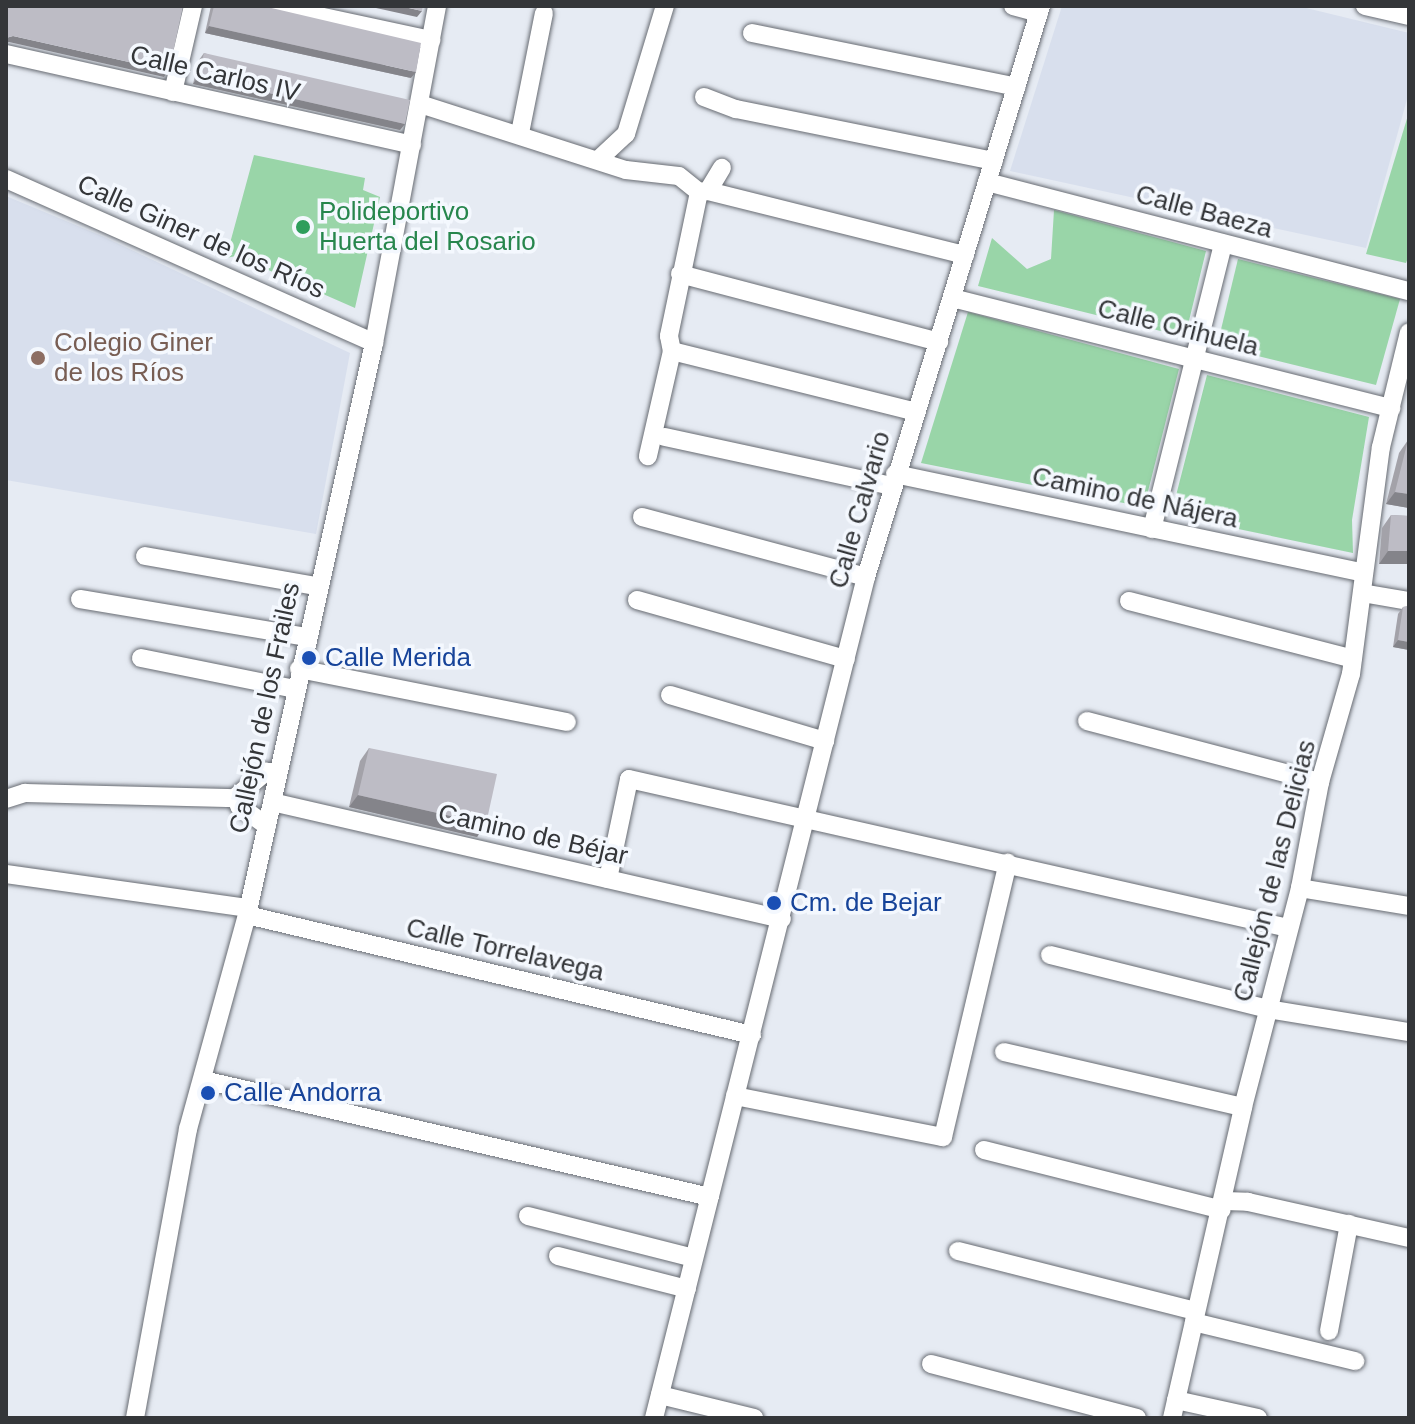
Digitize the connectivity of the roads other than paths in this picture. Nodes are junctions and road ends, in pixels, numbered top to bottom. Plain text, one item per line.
1 (193, 6) edge
2 (272, 6) edge
3 (437, 6) edge
4 (665, 6) edge
5 (1013, 6) edge
6 (1365, 6) edge
7 (1040, 10) edge
8 (544, 13) dead end
9 (1409, 16) edge
10 (752, 33) dead end
11 (431, 40) junction
12 (6, 54) edge
13 (1017, 87) junction
14 (173, 92) junction
15 (704, 97) dead end
16 (420, 104) junction
17 (520, 133) junction
18 (412, 145) junction
19 (599, 159) junction
20 (994, 161) junction
21 (722, 168) dead end
22 (6, 179) edge
23 (987, 182) junction
24 (703, 191) junction
25 (1223, 244) junction
26 (965, 255) junction
27 (680, 274) junction
28 (1409, 291) edge
29 (952, 298) junction
30 (1409, 332) edge
31 (939, 342) junction
32 (374, 343) junction
33 (672, 351) junction
34 (1194, 360) junction
35 (1391, 408) junction
36 (917, 412) junction
37 (665, 437) dead end
38 (648, 456) dead end
39 (894, 480) junction
40 (1372, 515) junction
41 (642, 517) dead end
42 (1397, 518) edge
43 (1152, 529) junction
44 (145, 556) dead end
45 (1364, 573) junction
46 (866, 577) junction
47 (316, 586) junction
48 (1362, 593) junction
49 (80, 599) dead end
50 (637, 600) dead end
51 (1129, 601) dead end
52 (1409, 601) edge
53 (306, 637) junction
54 (141, 658) dead end
55 (846, 659) junction
56 (1353, 659) junction
57 (299, 669) junction
58 (295, 689) junction
59 (670, 695) dead end
60 (1087, 721) dead end
61 (567, 722) dead end
62 (825, 741) junction
63 (278, 772) junction
64 (1320, 782) junction
65 (237, 798) junction
66 (6, 799) edge
67 (272, 802) junction
68 (804, 822) junction
69 (267, 826) junction
70 (1008, 863) junction
71 (6, 874) edge
72 (608, 879) junction
73 (1300, 888) junction
74 (1409, 906) edge
75 (248, 911) junction
76 (782, 919) junction
77 (1288, 928) junction
78 (1050, 955) dead end
79 (1268, 1009) junction
80 (1409, 1032) edge
81 (752, 1035) junction
82 (1004, 1052) dead end
83 (203, 1080) junction
84 (735, 1096) junction
85 (1243, 1107) junction
86 (984, 1150) dead end
87 (710, 1197) junction
88 (1223, 1206) junction
89 (528, 1216) dead end
90 (1349, 1224) junction
91 (1409, 1238) edge
92 (958, 1251) dead end
93 (558, 1256) dead end
94 (694, 1258) junction
95 (687, 1289) junction
96 (1194, 1316) junction
97 (1329, 1331) dead end
98 (1355, 1361) dead end
99 (931, 1364) dead end
100 (660, 1395) junction
101 (1174, 1409) edge
102 (135, 1418) edge
103 (654, 1418) edge
104 (754, 1418) edge
105 (1137, 1418) edge
106 (1258, 1418) edge

1 - 14 street
2 - 11 street
3 - 11 street, Callejón de los Frailes
4 - 19 street
5 - 7 street
6 - 9 street
7 - 13 street, Calle Calvario
8 - 17 street
10 - 13 street
11 - 16 street, Callejón de los Frailes
12 - 14 street, Calle Carlos IV
13 - 20 street, Calle Calvario
14 - 18 street, Calle Carlos IV
15 - 20 street
16 - 17 street
16 - 18 street, Callejón de los Frailes
17 - 19 street
18 - 32 street, Callejón de los Frailes
19 - 24 street
20 - 23 street, Calle Calvario
21 - 24 street
22 - 32 street, Calle Giner de los Ríos
23 - 25 street, Calle Baeza
23 - 26 street, Calle Calvario
24 - 26 street
24 - 27 street
25 - 28 street, Calle Baeza
25 - 34 street
26 - 29 street, Calle Calvario
27 - 31 street
27 - 33 street
29 - 31 street, Calle Calvario
29 - 34 street, Calle Orihuela
30 - 35 street, Callejón de las Delicias
31 - 36 street, Calle Calvario
32 - 47 street, Callejón de los Frailes
33 - 36 street
33 - 38 street
34 - 35 street, Calle Orihuela
34 - 43 street
35 - 40 street, Callejón de las Delicias
36 - 39 street, Calle Calvario
37 - 39 street, Camino de Nájera
39 - 43 street, Camino de Nájera
39 - 46 street, Calle Calvario
40 - 42 street
40 - 45 street, Callejón de las Delicias
41 - 46 street
43 - 45 street, Camino de Nájera
44 - 47 street
45 - 48 street, Callejón de las Delicias
46 - 55 street, Calle Calvario
47 - 53 street, Callejón de los Frailes
48 - 52 street
48 - 56 street, Callejón de las Delicias
49 - 53 street
50 - 55 street
51 - 56 street
53 - 57 street, Callejón de los Frailes
54 - 58 street
55 - 62 street, Calle Calvario
56 - 64 street, Callejón de las Delicias
57 - 58 street, Callejón de los Frailes
57 - 61 street
58 - 63 street, Callejón de los Frailes
59 - 62 street
60 - 64 street
62 - 68 street, Calle Calvario
63 - 65 street
63 - 67 street, Callejón de los Frailes
64 - 73 street, Callejón de las Delicias
65 - 66 street
65 - 69 street
67 - 69 street, Callejón de los Frailes
67 - 72 street, Camino de Béjar
68 - 70 street
68 - 72 street
68 - 76 street, Calle Calvario
69 - 75 street, Callejón de los Frailes
70 - 77 street
70 - 84 street
71 - 75 street, Calle Torrelavega
72 - 76 street, Camino de Béjar
73 - 74 street
73 - 77 street, Callejón de las Delicias
75 - 81 street, Calle Torrelavega
75 - 83 street, Callejón de los Frailes
76 - 81 street, Calle Calvario
77 - 79 street, Callejón de las Delicias
78 - 79 street
79 - 80 street
79 - 85 street, Callejón de las Delicias
81 - 84 street, Calle Calvario
82 - 85 street
83 - 87 street
83 - 102 street, Callejón de los Frailes
84 - 87 street, Calle Calvario
85 - 88 street, Callejón de las Delicias
86 - 88 street
87 - 94 street, Calle Calvario
88 - 90 street
88 - 96 street, Callejón de las Delicias
89 - 94 street
90 - 91 street
90 - 97 street
92 - 96 street
93 - 95 street
94 - 95 street, Calle Calvario
95 - 100 street, Calle Calvario
96 - 98 street
96 - 101 street, Callejón de las Delicias
99 - 105 street
100 - 103 street, Calle Calvario
100 - 104 street
101 - 106 street

